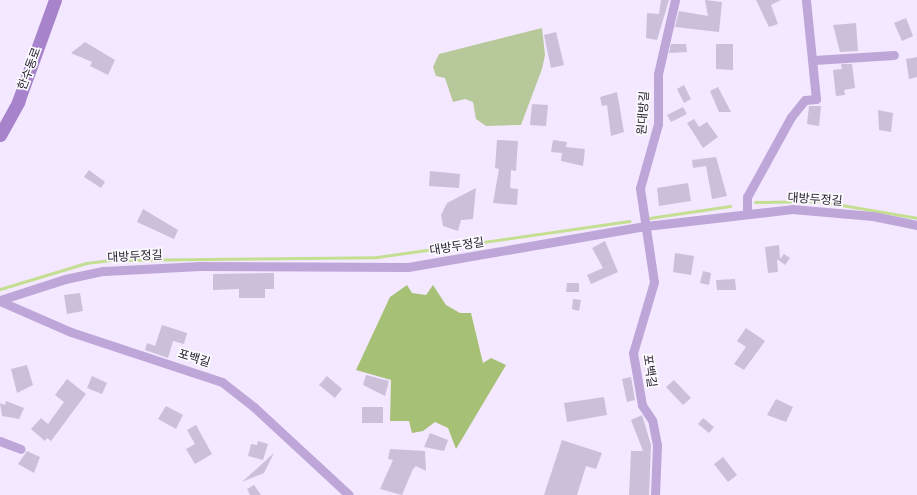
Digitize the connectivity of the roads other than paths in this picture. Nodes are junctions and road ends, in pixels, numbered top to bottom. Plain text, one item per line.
1 (55, 0) edge
2 (674, 0) edge
3 (806, 0) edge
4 (894, 55) dead end
5 (814, 60) junction
6 (0, 135) edge
7 (747, 213) junction
8 (917, 225) edge
9 (646, 226) junction
10 (0, 300) edge
11 (0, 441) edge
12 (21, 449) dead end
13 (348, 495) edge
14 (655, 495) edge

1 - 6 street, 한수동로
2 - 9 street, 원대방길
3 - 5 street
4 - 5 street
5 - 7 street
7 - 8 street, 대방두정길
7 - 9 street, 대방두정길
9 - 10 street, 대방두정길
9 - 14 street, 포백길
10 - 13 street, 포백길
11 - 12 street

